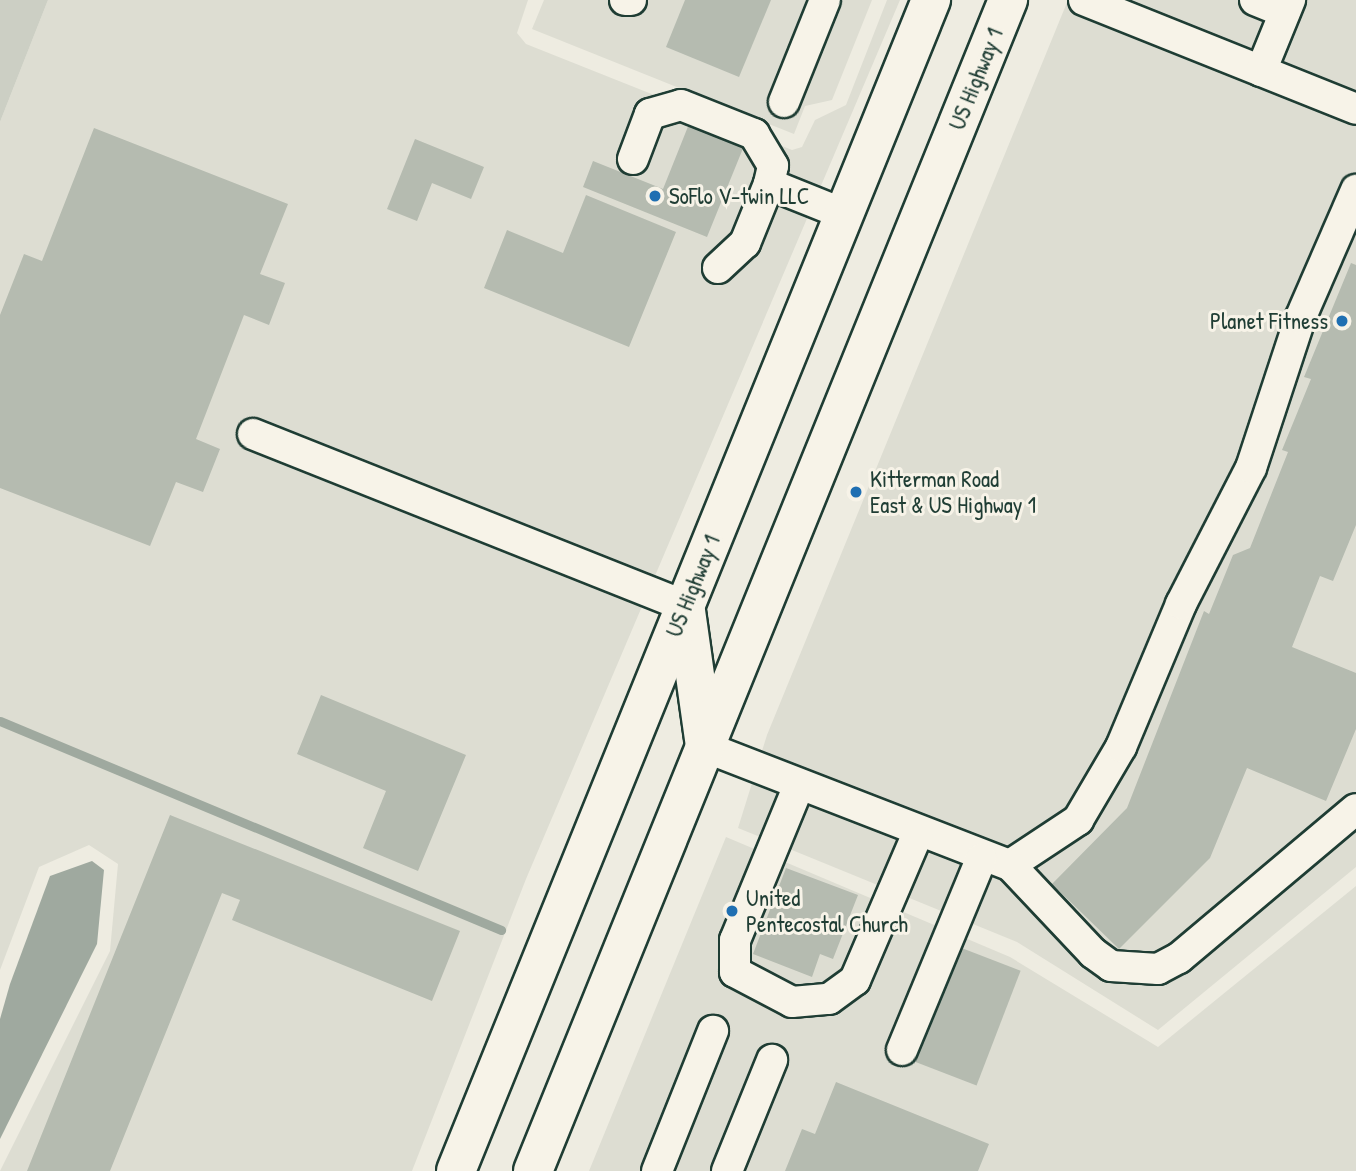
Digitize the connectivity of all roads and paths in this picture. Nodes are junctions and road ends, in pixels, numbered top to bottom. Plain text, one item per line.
1 (625, 0) edge
2 (631, 0) edge
3 (825, 0) edge
4 (931, 0) edge
5 (1008, 0) edge
6 (1084, 0) edge
7 (1255, 0) edge
8 (1287, 6) edge
9 (1261, 71) junction
10 (784, 103) dead end
11 (1356, 109) edge
12 (633, 159) dead end
13 (769, 184) junction
14 (1356, 190) edge
15 (844, 214) junction
16 (718, 268) dead end
17 (253, 434) dead end
18 (685, 606) junction
19 (705, 747) junction
20 (799, 785) junction
21 (1356, 809) edge
22 (918, 833) junction
23 (996, 862) junction
24 (713, 1031) dead end
25 (902, 1050) dead end
26 (772, 1060) dead end
27 (456, 1171) edge
28 (533, 1171) edge
29 (657, 1171) edge
30 (727, 1171) edge

1 - 2 lane
3 - 10 lane
4 - 15 main road, US Highway 1
5 - 19 main road, US Highway 1
6 - 9 lane
7 - 8 lane
8 - 9 lane
9 - 11 lane
12 - 13 lane
13 - 15 lane
13 - 16 lane
14 - 23 lane
15 - 18 main road, US Highway 1
17 - 18 lane
18 - 19 main road
18 - 27 main road, US Highway 1
19 - 20 lane
19 - 28 main road, US Highway 1
20 - 22 lane
20 - 22 lane
21 - 23 lane
22 - 23 lane
23 - 25 lane
24 - 29 lane
26 - 30 lane

